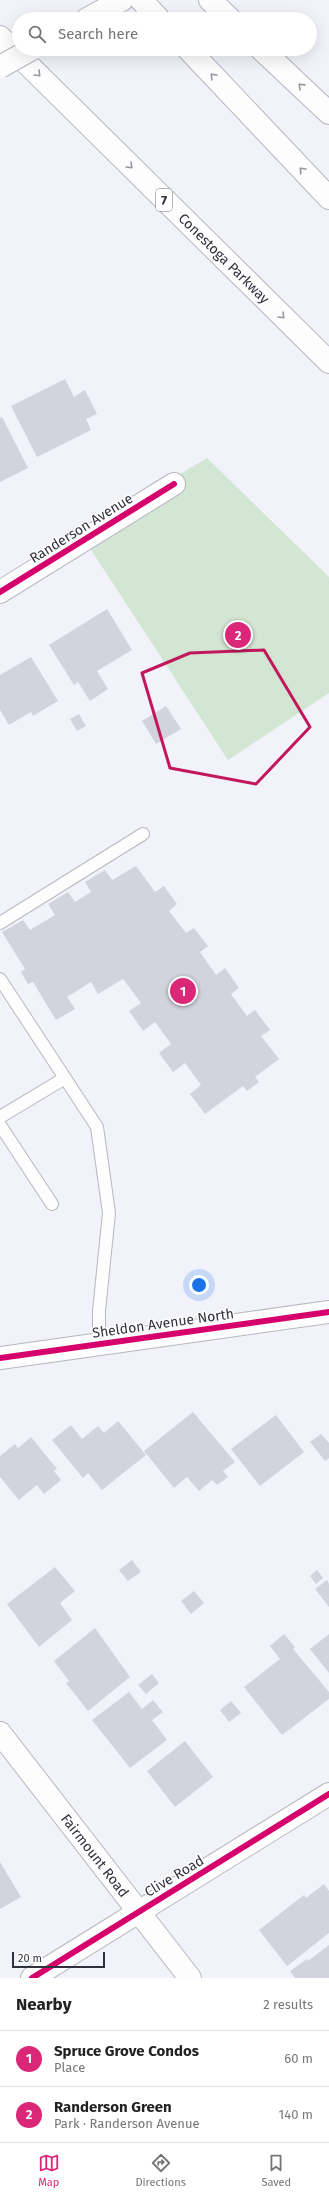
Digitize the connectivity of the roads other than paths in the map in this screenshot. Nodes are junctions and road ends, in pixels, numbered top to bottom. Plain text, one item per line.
1 (122, 0) edge
2 (142, 0) edge
3 (210, 0) edge
4 (100, 12) edge
5 (153, 12) edge
6 (223, 12) edge
7 (0, 37) edge
8 (12, 49) edge
9 (19, 56) edge
10 (19, 56) edge
11 (195, 56) edge
12 (268, 56) edge
13 (0, 66) edge
14 (329, 113) edge
15 (329, 198) edge
16 (329, 362) edge
17 (174, 484) dead end
18 (0, 592) edge
19 (143, 834) dead end
20 (0, 923) edge
21 (0, 979) edge
22 (65, 1078) junction
23 (0, 1117) edge
24 (0, 1125) edge
25 (52, 1204) dead end
26 (329, 1312) edge
27 (99, 1344) junction
28 (0, 1358) edge
29 (0, 1733) edge
30 (329, 1794) edge
31 (138, 1912) junction
32 (32, 1978) edge
33 (190, 1978) edge

1 - 4 main road
2 - 5 main road
3 - 6 main road
7 -> 8 main road, Conestoga Parkway / 7
9 -> 16 main road, Conestoga Parkway / 7
10 - 13 main road, bridge
15 -> 11 main road
14 -> 12 main road
17 - 18 main road, Randerson Avenue
19 - 20 lane
21 - 22 lane
22 - 23 lane
22 - 27 lane
24 - 25 lane
26 - 27 main road, Sheldon Avenue North
27 - 28 main road, Sheldon Avenue North
29 - 31 main road, Fairmount Road
30 - 31 main road, Clive Road
31 - 32 main road, Clive Road
31 - 33 main road, Fairmount Road

